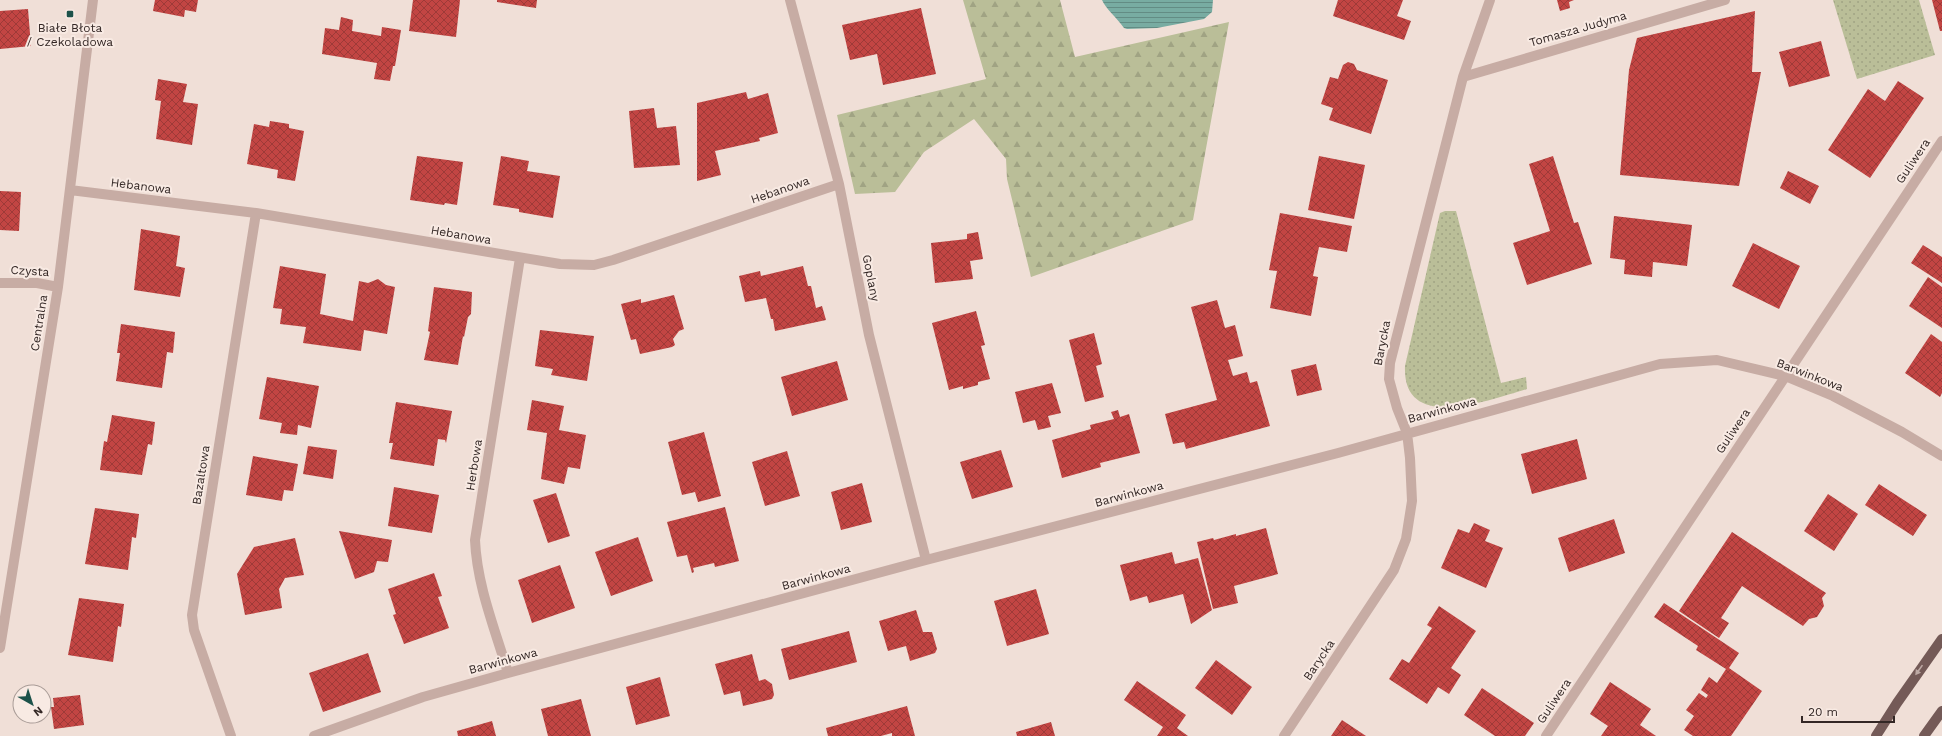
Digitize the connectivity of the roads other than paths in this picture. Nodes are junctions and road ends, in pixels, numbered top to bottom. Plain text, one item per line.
1 (93, 0) edge
2 (790, 0) edge
3 (1490, 0) edge
4 (1724, 0) edge
5 (1463, 77) junction
6 (1942, 141) edge
7 (839, 184) junction
8 (70, 190) junction
9 (256, 213) junction
10 (520, 258) junction
11 (0, 283) edge
12 (58, 287) junction
13 (1785, 376) junction
14 (1407, 433) junction
15 (1942, 456) edge
16 (926, 560) junction
17 (1942, 639) edge
18 (0, 648) edge
19 (508, 673) junction
20 (1942, 711) edge
21 (231, 736) edge
22 (314, 736) edge
23 (1284, 736) edge
24 (1546, 736) edge
25 (1876, 736) edge
26 (1924, 736) edge

1 - 8 street, Centralna
2 - 7 street, Goplany
3 - 5 street, Barycka
4 - 5 street, Tomasza Judyma
5 - 14 street, Barycka
6 - 13 street, Guliwera
7 - 10 street, Hebanowa
7 - 16 street, Goplany
8 - 9 street, Hebanowa
8 - 12 street, Centralna
9 - 10 street, Hebanowa
9 - 21 street, Bazaltowa
10 - 19 street, Herbowa
11 - 12 street, Czysta
12 - 18 street, Centralna
13 - 14 street, Barwinkowa
13 - 15 street, Barwinkowa
13 - 24 street, Guliwera
14 - 16 street, Barwinkowa
14 - 23 street, Barycka
16 - 19 street, Barwinkowa
17 -> 25 main road
19 - 22 street, Barwinkowa
20 - 26 main road

